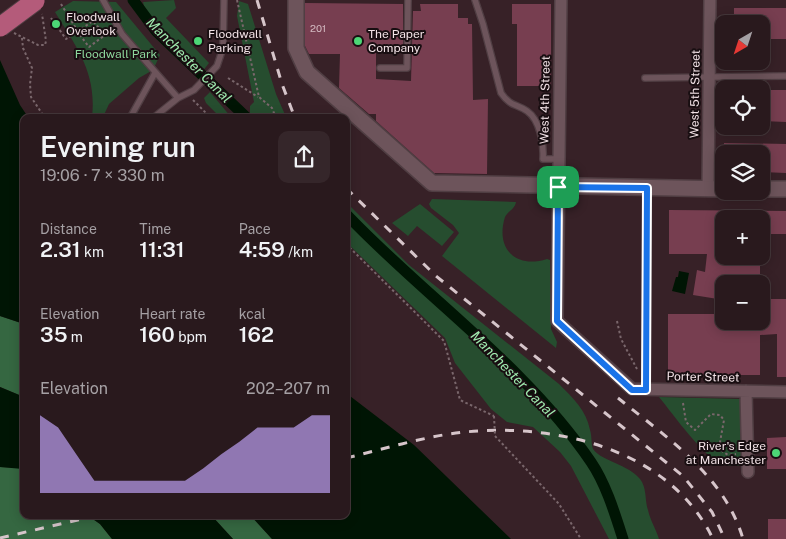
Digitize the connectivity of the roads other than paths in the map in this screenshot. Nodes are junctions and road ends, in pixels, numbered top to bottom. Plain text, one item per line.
1 (103, 0) edge
2 (224, 0) edge
3 (296, 0) edge
4 (408, 0) edge
5 (475, 0) edge
6 (561, 0) edge
7 (710, 0) edge
8 (38, 7) road end
9 (7, 30) edge
10 (380, 68) dead end
11 (155, 73) junction
12 (709, 76) junction
13 (786, 76) edge
14 (645, 78) dead end
15 (178, 98) junction
16 (132, 114) edge
17 (158, 114) edge
18 (558, 159) junction
19 (558, 187) junction
20 (647, 188) junction
21 (708, 189) junction
22 (715, 189) edge
23 (770, 189) edge
24 (786, 190) edge
25 (557, 321) joint
26 (646, 390) junction
27 (746, 391) junction
28 (786, 392) edge
29 (748, 472) dead end

1 - 11 lane
2 - 15 lane
3 - 19 street
4 - 10 lane
5 - 18 lane
6 - 18 street, West 4th Street
7 - 12 street, West 5th Street
8 - 9 main road, bridge
11 - 15 lane
11 - 16 lane
12 - 13 lane
12 - 14 lane
12 - 21 street, West 5th Street
15 - 17 lane
18 - 19 street, West 4th Street
19 - 20 street
19 - 25 street, West 4th Street
20 - 21 street
20 - 26 lane
21 - 22 street
23 - 24 street
25 - 26 street, Porter Street
26 - 27 street, Porter Street
27 - 28 street, Porter Street
27 - 29 street

